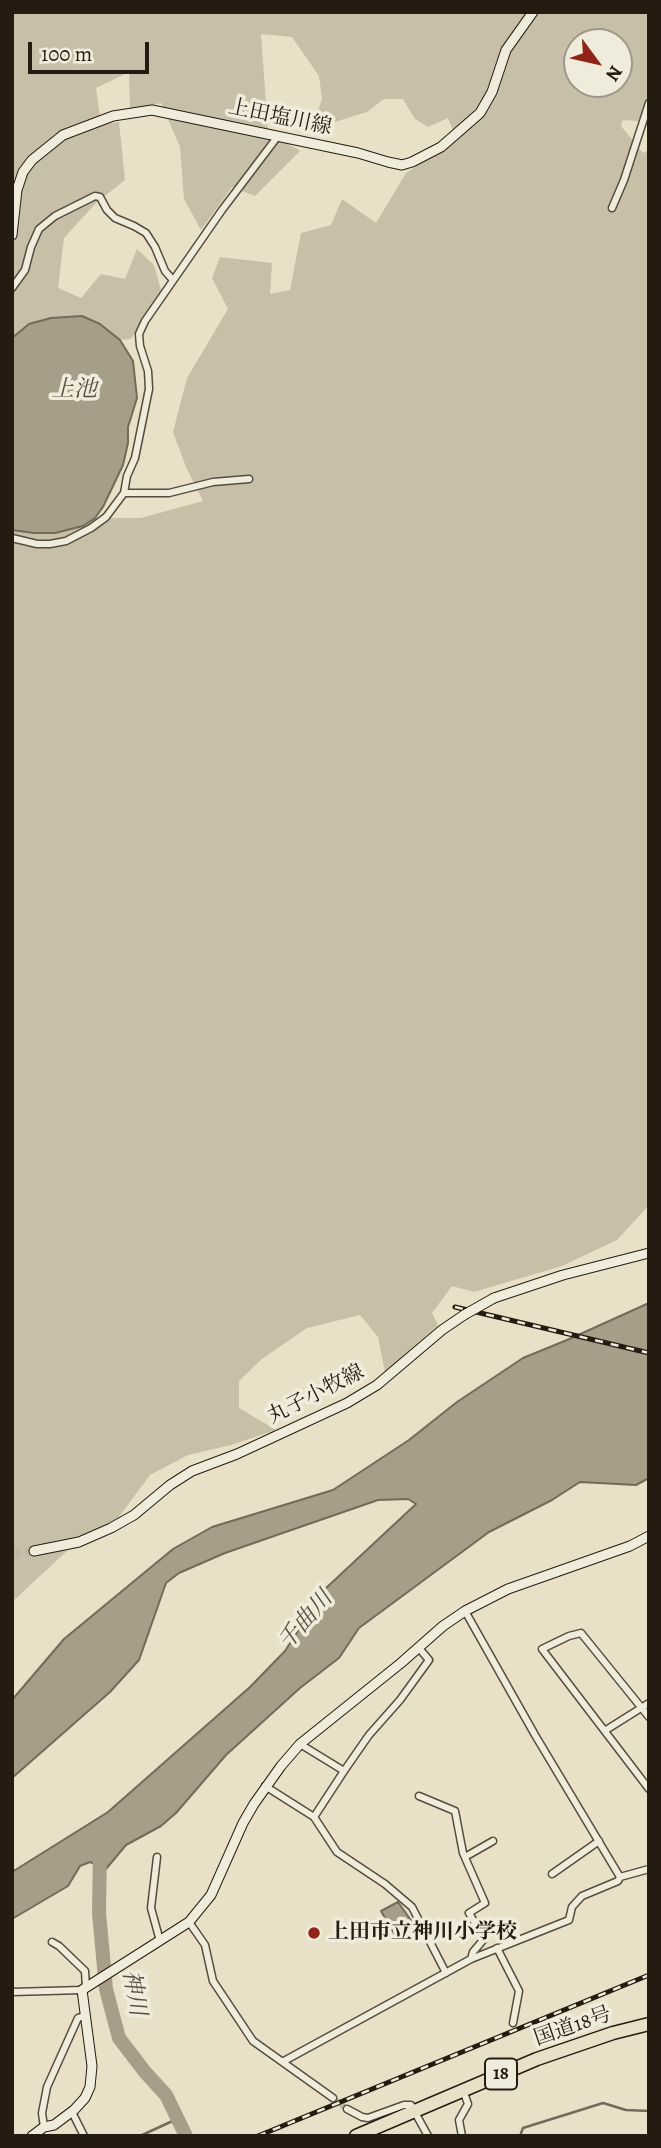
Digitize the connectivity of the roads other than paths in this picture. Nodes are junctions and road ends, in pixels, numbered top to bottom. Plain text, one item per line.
1 (533, 12) edge
2 (649, 103) edge
3 (278, 136) junction
4 (612, 208) dead end
5 (12, 235) edge
6 (172, 279) junction
7 (12, 288) edge
8 (249, 479) dead end
9 (124, 493) junction
10 (12, 538) edge
11 (649, 1253) edge
12 (649, 1536) edge
13 (34, 1551) tunnel mouth
14 (465, 1611) junction
15 (418, 1647) junction
16 (646, 1705) edge
17 (649, 1717) edge
18 (606, 1730) junction
19 (300, 1744) junction
20 (344, 1771) junction
21 (265, 1786) junction
22 (649, 1789) edge
23 (419, 1796) dead end
24 (314, 1817) junction
25 (493, 1841) dead end
26 (599, 1841) junction
27 (157, 1857) dead end
28 (465, 1857) junction
29 (649, 1869) edge
30 (552, 1874) dead end
31 (620, 1877) junction
32 (189, 1922) junction
33 (160, 1941) junction
34 (52, 1942) dead end
35 (496, 1948) junction
36 (471, 1959) junction
37 (446, 1973) junction
38 (84, 1989) junction
39 (12, 1992) edge
40 (84, 2016) junction
41 (513, 2022) dead end
42 (649, 2024) edge
43 (284, 2061) junction
44 (463, 2090) junction
45 (333, 2098) tunnel mouth
46 (347, 2109) tunnel mouth
47 (415, 2110) junction
48 (72, 2112) junction
49 (38, 2133) edge
50 (84, 2136) edge
51 (356, 2136) edge
52 (428, 2136) edge
53 (461, 2136) edge

1 - 3 street, 上田塩川線
2 - 4 street
3 - 5 street, 上田塩川線
3 - 6 street
6 - 7 street
6 - 9 street
8 - 9 street
9 - 10 street
11 - 13 street, 丸子小牧線, bridge
12 - 14 street
14 - 15 street
14 - 26 street
15 - 19 street
15 - 20 street
16 - 17 street
16 - 18 street
16 - 18 street
18 - 22 street
19 - 20 street
19 - 21 street
20 - 24 street
21 - 24 street
21 - 32 street
23 - 28 street
24 - 37 street
25 - 28 street
26 - 30 street
26 - 31 street
27 - 33 street
28 - 36 street
29 - 31 street
31 - 35 street
32 - 33 street
32 - 43 street
33 - 38 street
34 - 38 street
35 - 36 street
35 - 41 street
36 - 37 street
37 - 43 street
38 - 39 street
38 - 40 street
40 - 48 street
40 - 49 street
42 - 44 highway, 国道18号 / 18
43 - 45 street
44 - 47 highway, 国道18号 / 18
44 - 53 street
46 - 47 street
47 - 51 highway, 国道18号 / 18
47 - 52 street
48 - 49 street
48 - 50 street

